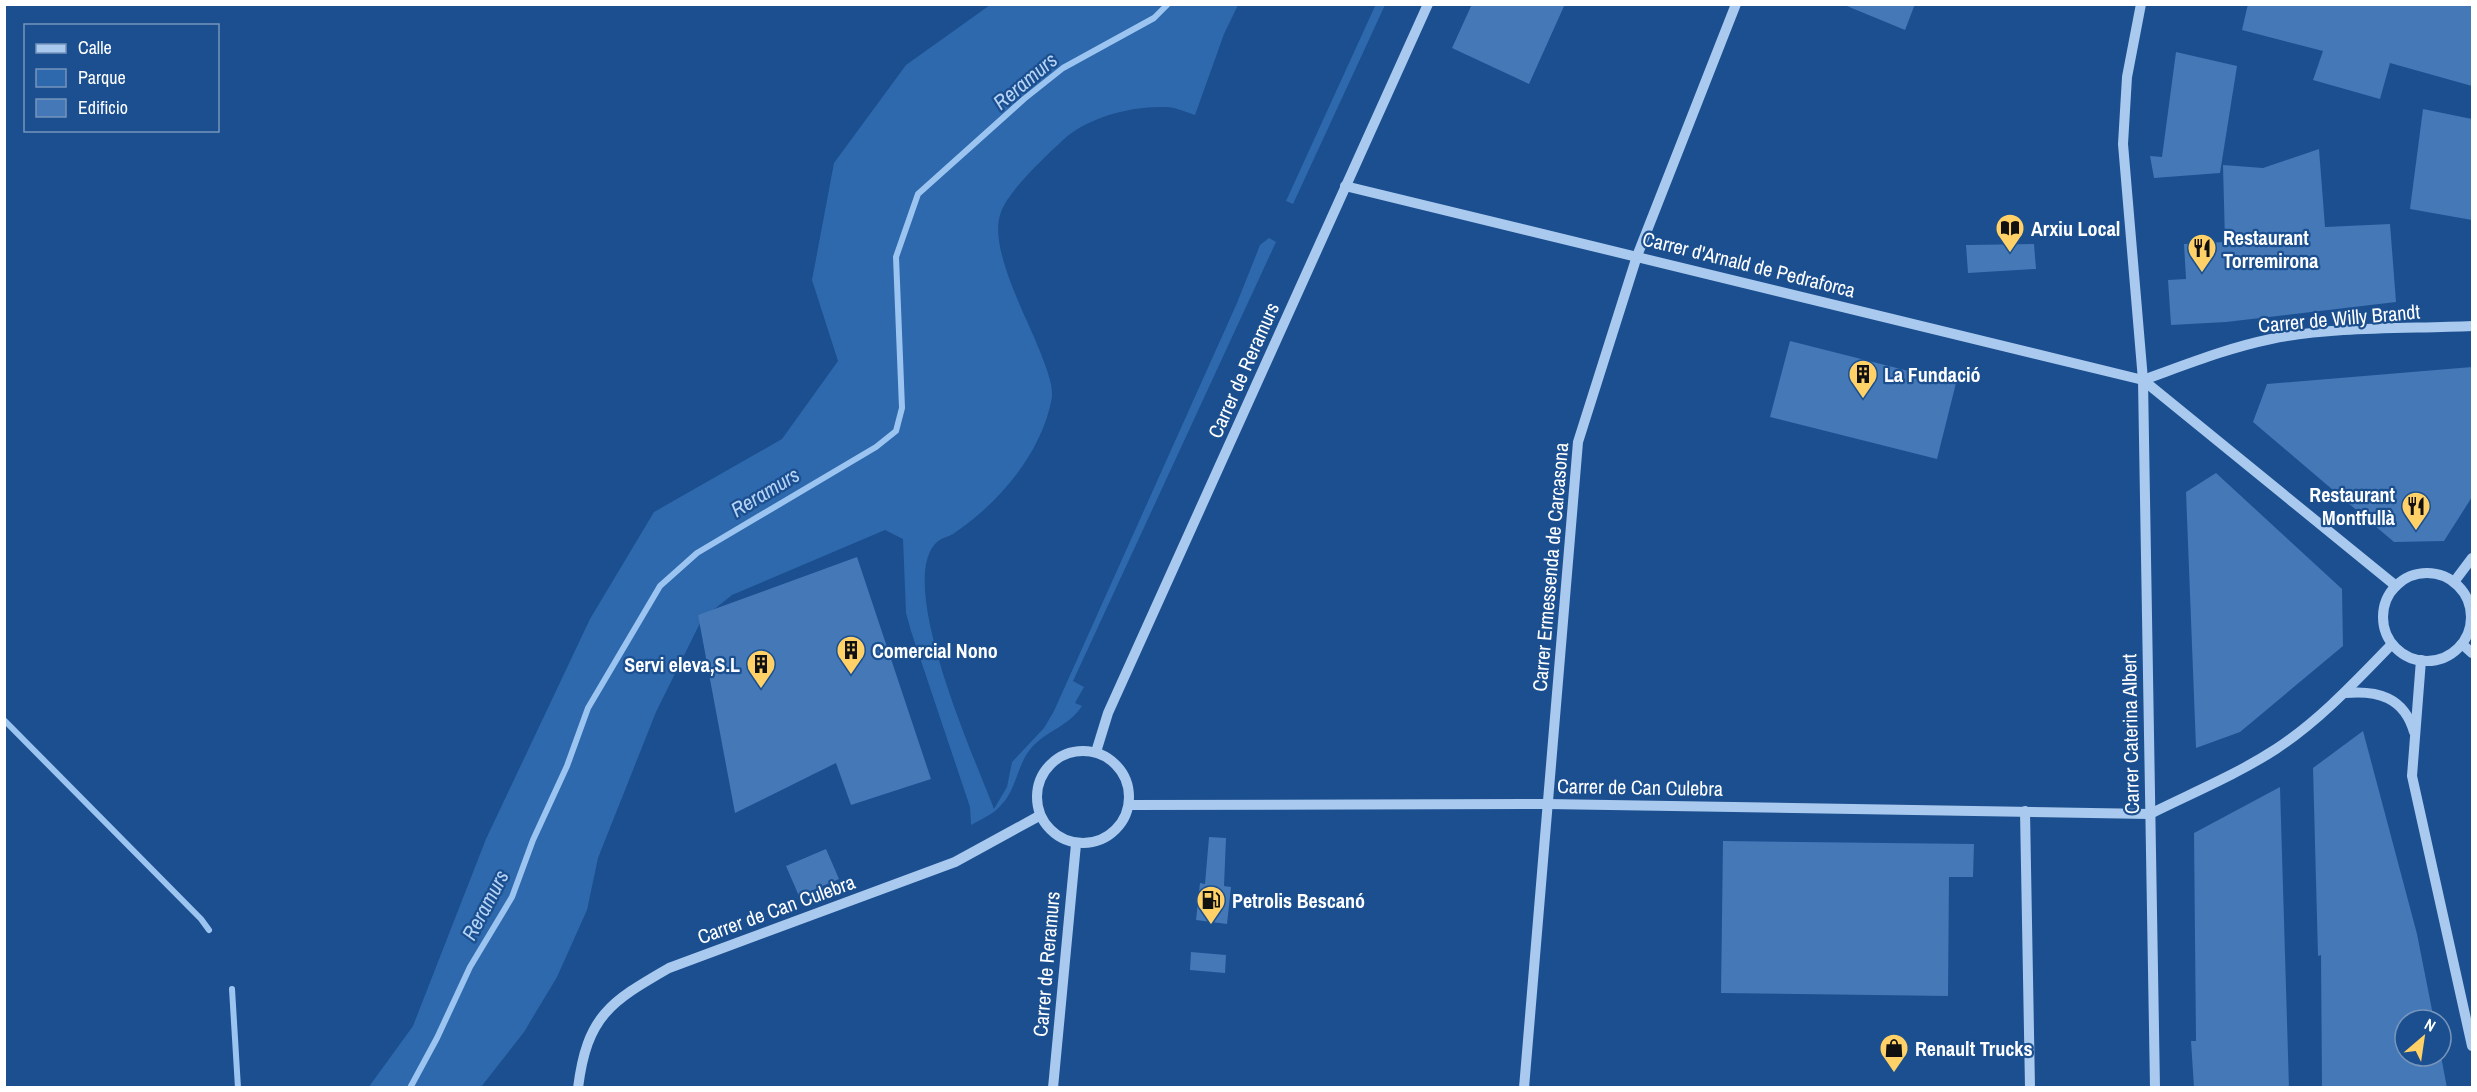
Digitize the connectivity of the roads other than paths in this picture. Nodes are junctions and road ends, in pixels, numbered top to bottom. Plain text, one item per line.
1 (1428, 4) edge
2 (1736, 4) edge
3 (2141, 4) edge
4 (1345, 186) junction
5 (1637, 256) junction
6 (2472, 326) edge
7 (2143, 380) junction
8 (2472, 558) edge
9 (2454, 582) junction
10 (2396, 586) junction
11 (2392, 644) junction
12 (2462, 644) junction
13 (2472, 653) edge
14 (2421, 660) junction
15 (2344, 693) junction
16 (2416, 739) junction
17 (1096, 752) junction
18 (1547, 804) junction
19 (1129, 805) junction
20 (2025, 811) junction
21 (2150, 814) junction
22 (1039, 816) junction
23 (1076, 844) junction
24 (2472, 1046) edge
25 (579, 1088) edge
26 (1053, 1088) edge
27 (1524, 1088) edge
28 (2030, 1088) edge
29 (2155, 1088) edge

1 - 4 street, Carrer de Reramurs
2 - 5 street, Carrer Ermessenda de Carcasona
3 - 7 street, Carrer Caterina Albert
4 - 5 street, Carrer d'Arnald de Pedraforca
4 - 17 street, Carrer de Reramurs
5 - 7 street, Carrer d'Arnald de Pedraforca
5 - 18 street, Carrer Ermessenda de Carcasona
6 - 7 street, Carrer de Willy Brandt
7 - 10 street
7 - 21 street, Carrer Caterina Albert
8 - 9 street
9 - 10 street
9 - 12 street
10 - 11 street
11 - 14 street
11 - 15 street
12 - 13 street
12 - 14 street
14 - 16 street
15 - 16 street
15 - 21 street
16 - 24 street
17 - 19 street
17 - 22 street
18 - 19 street, Carrer de Can Culebra
18 - 20 street, Carrer de Can Culebra
18 - 27 street, Carrer Ermessenda de Carcasona
19 - 23 street
20 - 21 street, Carrer de Can Culebra
20 - 28 street
21 - 29 street, Carrer Caterina Albert
22 - 23 street
22 - 25 street, Carrer de Can Culebra
23 - 26 street, Carrer de Reramurs

